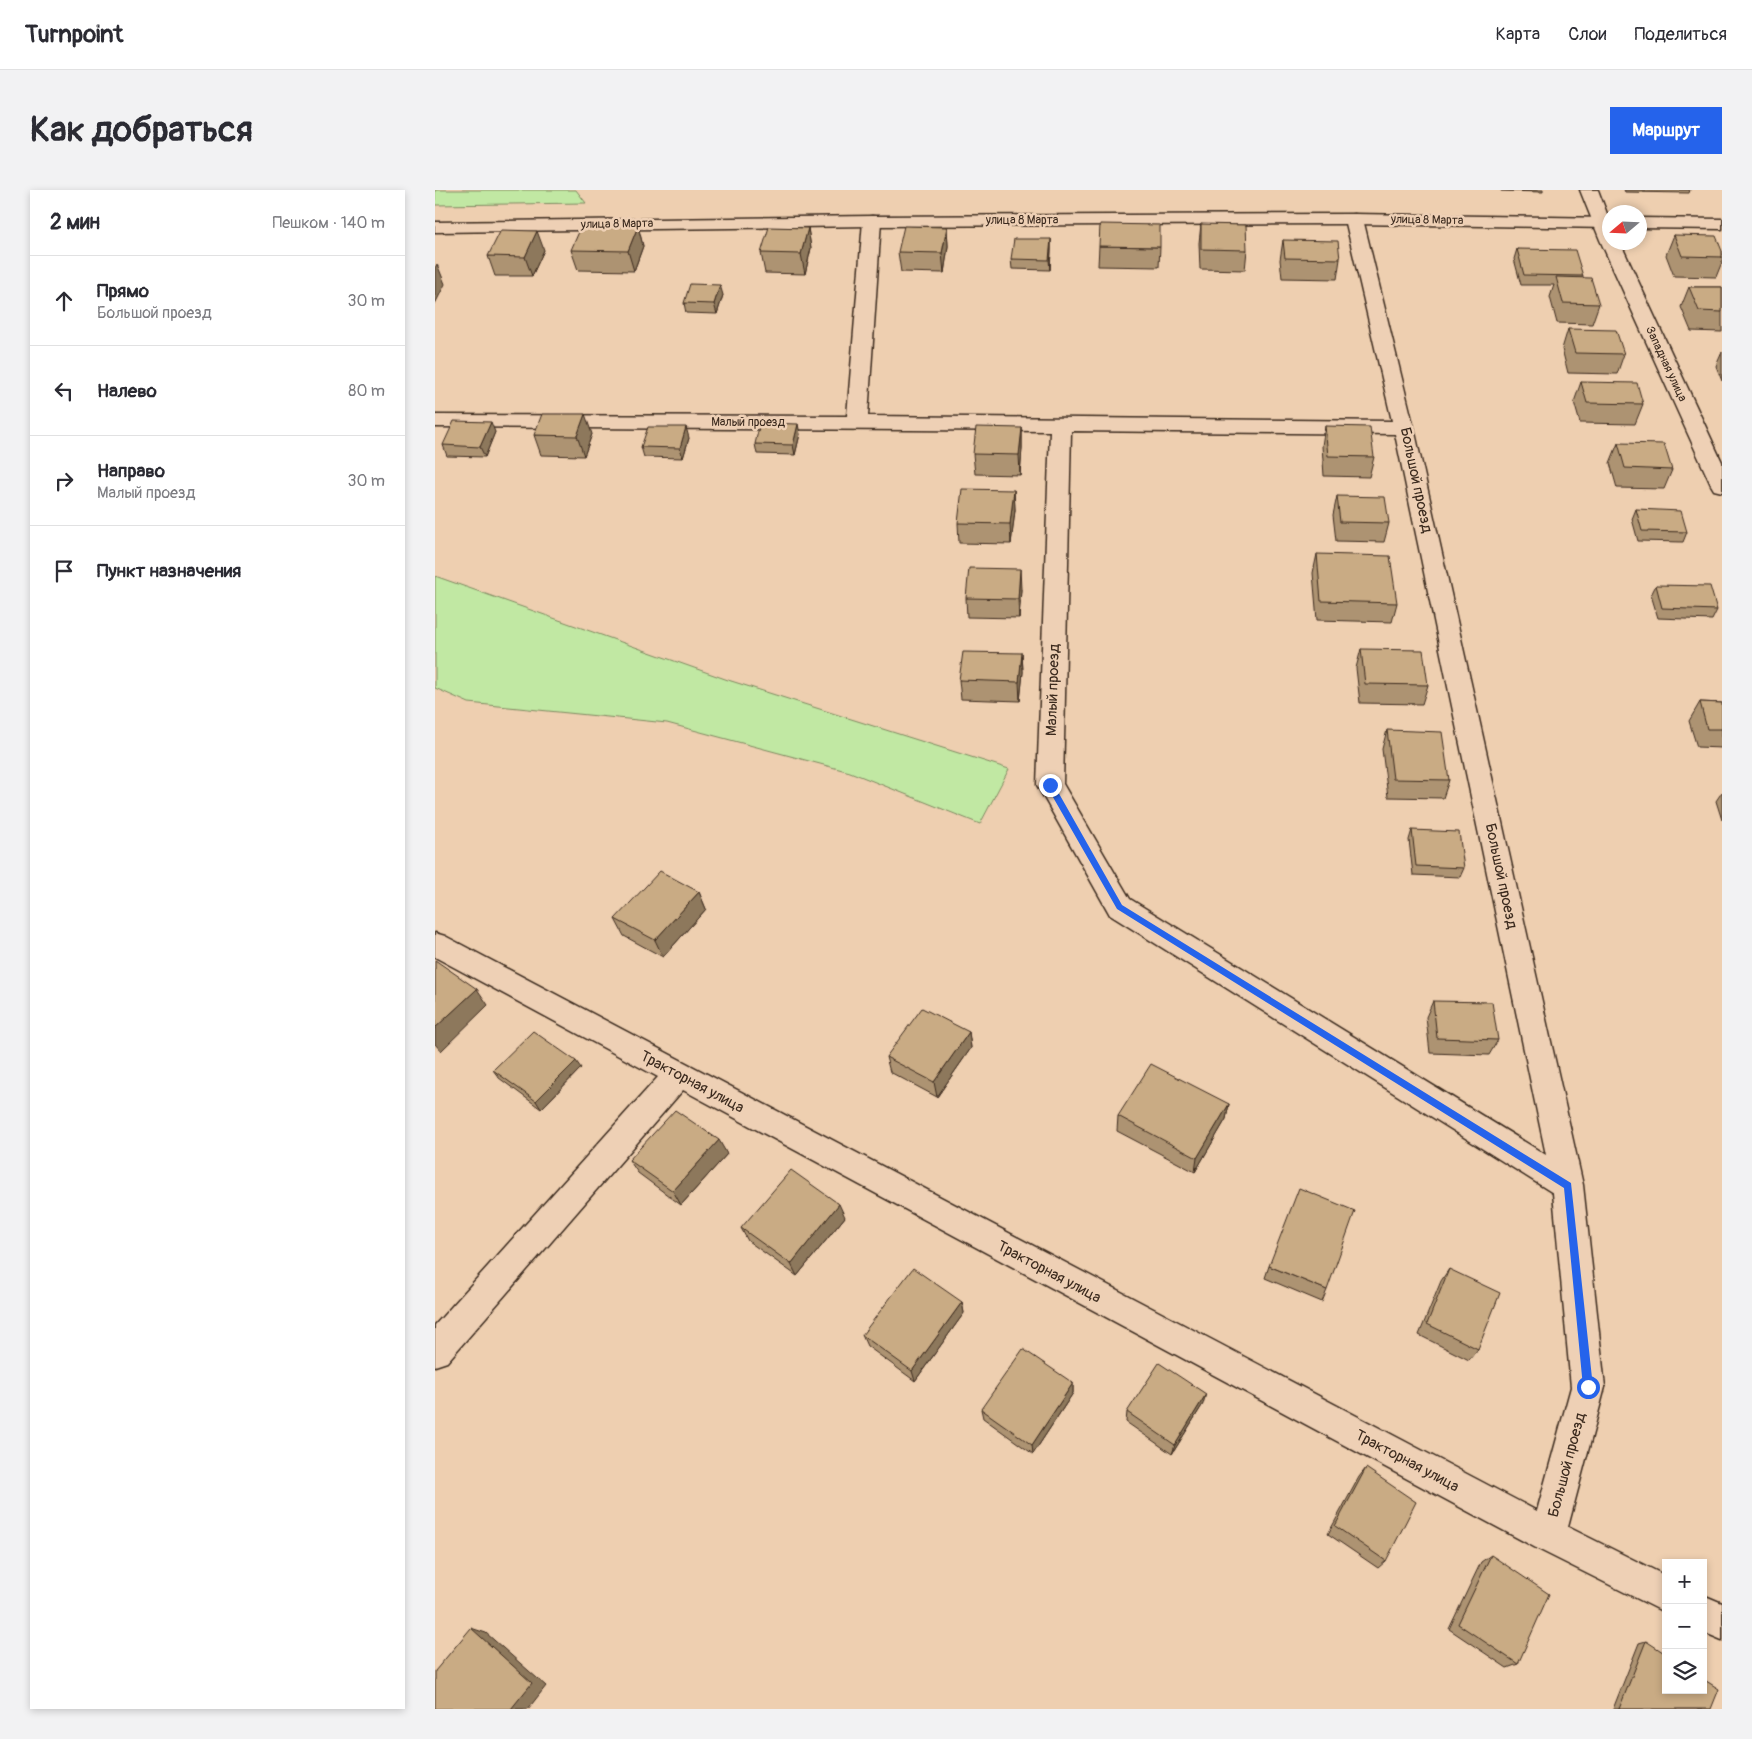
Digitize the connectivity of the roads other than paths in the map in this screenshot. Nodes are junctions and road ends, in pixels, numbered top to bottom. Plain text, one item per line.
1 (1589, 190) edge
2 (1602, 217) edge
3 (1354, 219) junction
4 (872, 221) junction
5 (1602, 223) edge
6 (1647, 223) edge
7 (1722, 224) edge
8 (435, 227) edge
9 (1614, 250) edge
10 (435, 421) edge
11 (857, 422) junction
12 (1061, 424) junction
13 (1404, 428) junction
14 (1722, 485) edge
15 (435, 944) edge
16 (678, 1075) junction
17 (1568, 1186) junction
18 (435, 1350) edge
19 (1548, 1536) junction
20 (1662, 1593) edge
21 (1707, 1615) edge
22 (1722, 1622) edge

1 - 2 street, Западная улица
3 - 4 street, улица 8 Марта
3 - 5 street, улица 8 Марта
3 - 13 street, Большой проезд
4 - 8 street, улица 8 Марта
4 - 11 street
6 - 7 street
9 - 14 street, Западная улица
10 - 11 street, Малый проезд
11 - 12 street, Малый проезд
12 - 13 street, Малый проезд
12 - 17 street, Малый проезд
13 - 17 street, Большой проезд
15 - 16 street, Тракторная улица
16 - 18 street
16 - 19 street, Тракторная улица
17 - 19 street, Большой проезд
19 - 20 street, Тракторная улица
21 - 22 street

